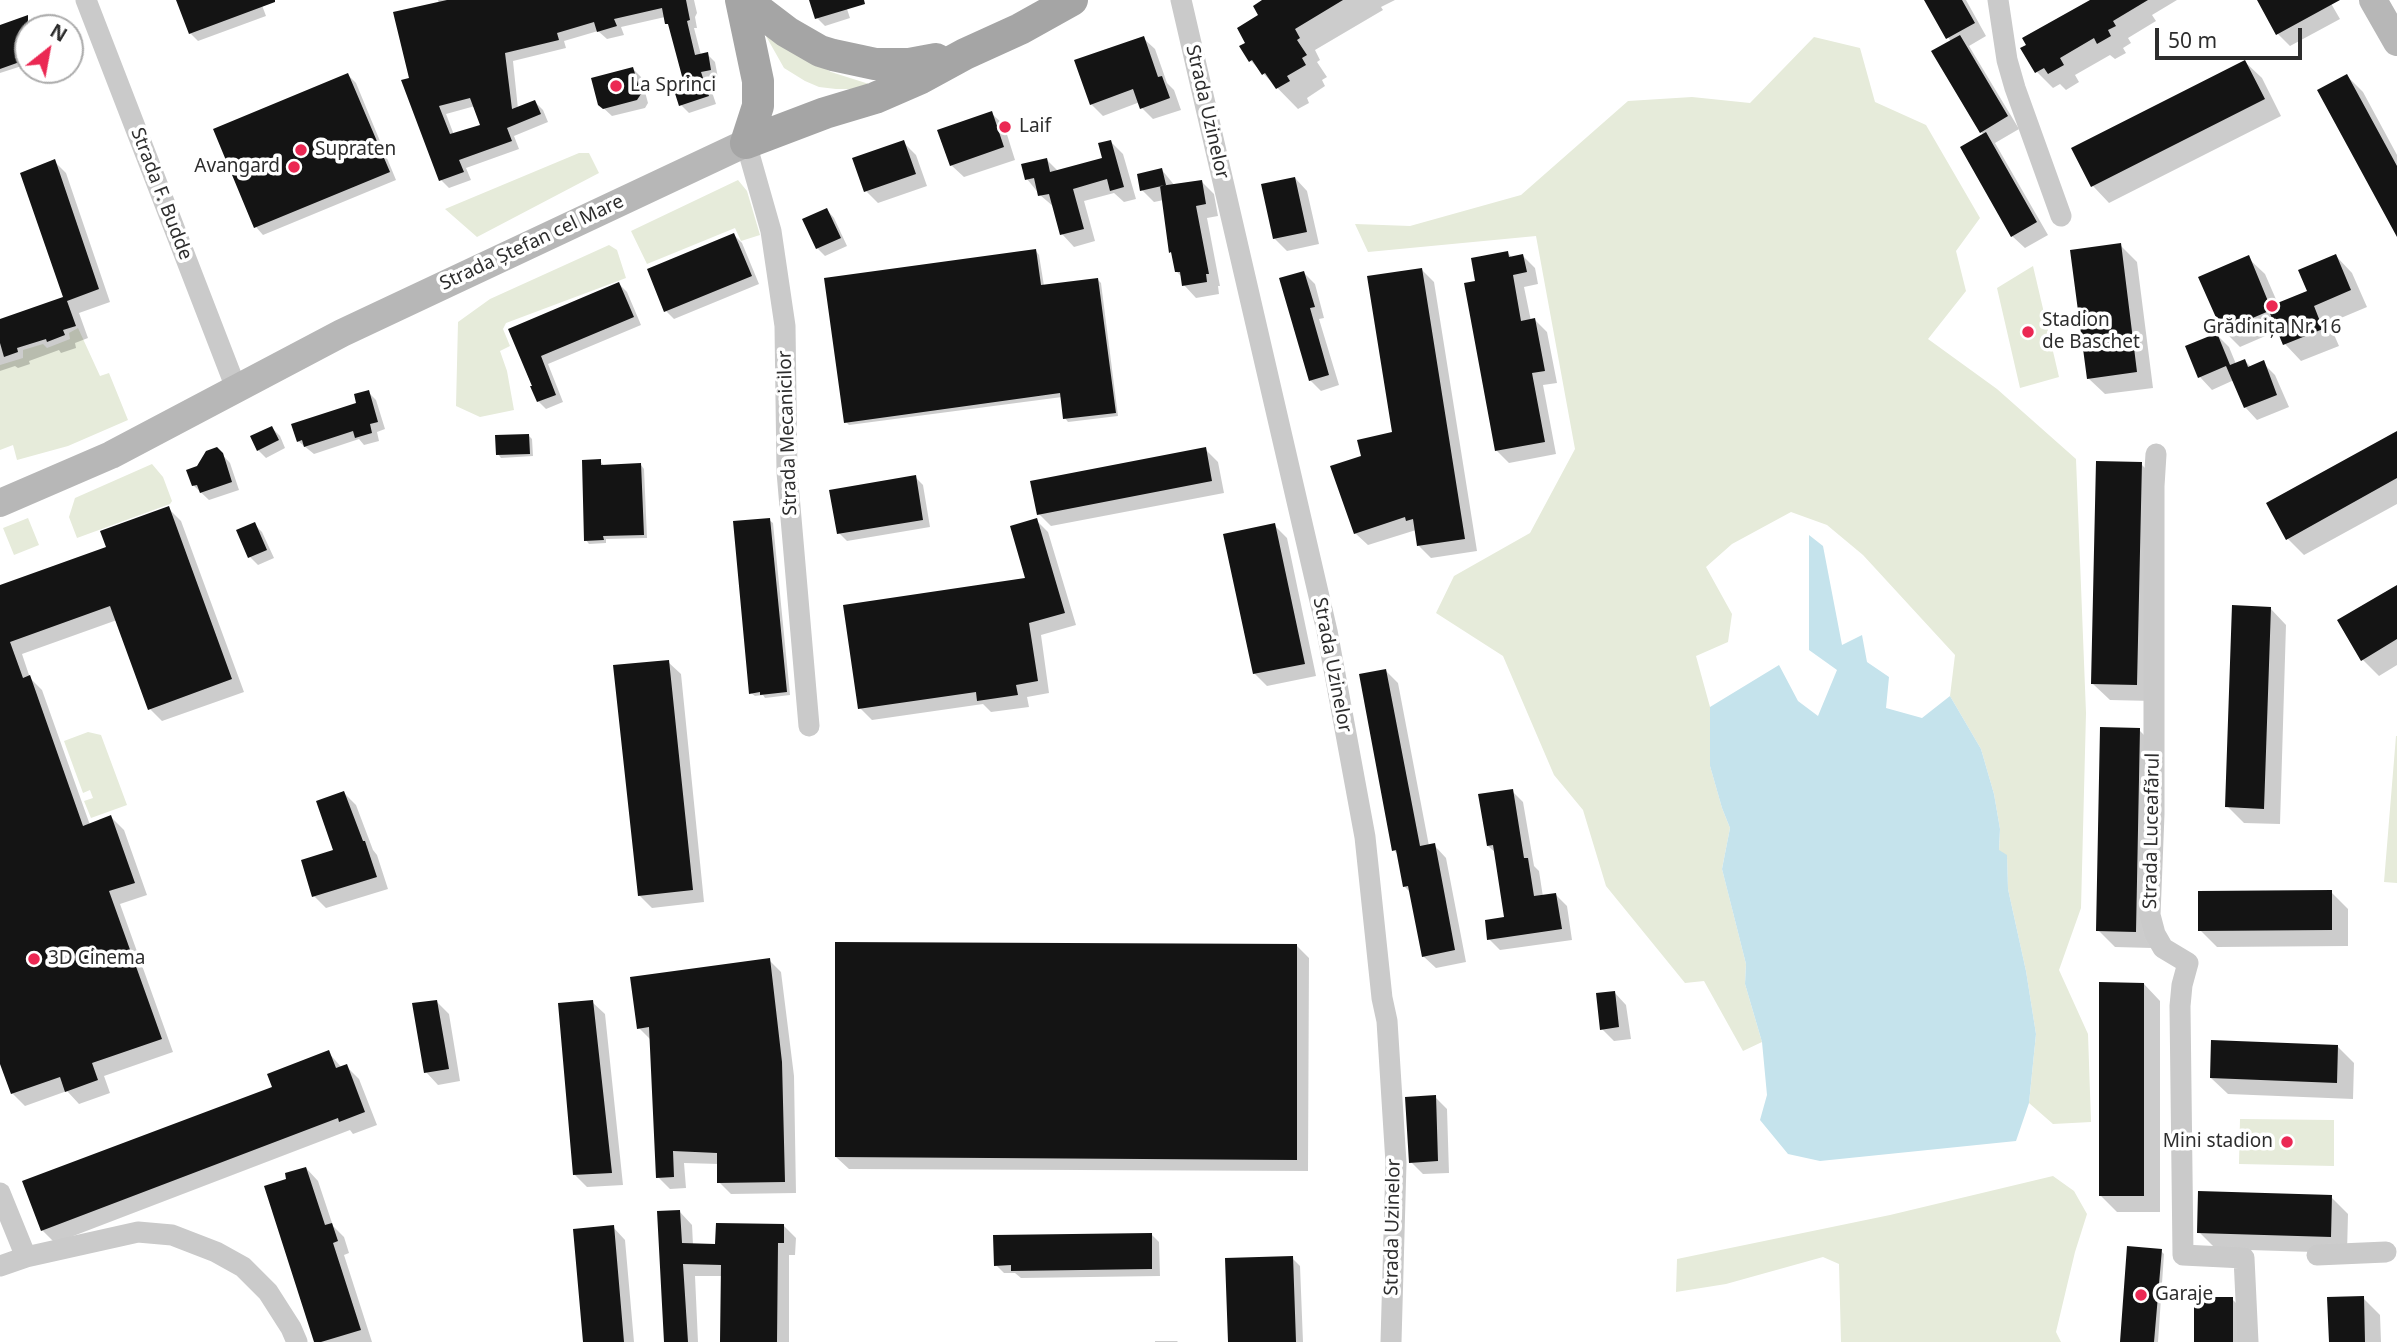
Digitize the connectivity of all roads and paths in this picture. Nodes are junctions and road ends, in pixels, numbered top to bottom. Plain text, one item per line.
1 (86, 0) edge
2 (743, 0) edge
3 (1072, 0) edge
4 (1181, 0) edge
5 (1998, 0) edge
6 (2373, 0) edge
7 (2397, 42) edge
8 (965, 54) junction
9 (746, 143) junction
10 (2061, 216) dead end
11 (236, 388) junction
12 (2157, 454) dead end
13 (0, 503) edge
14 (809, 726) dead end
15 (0, 1193) edge
16 (2386, 1252) dead end
17 (2317, 1255) dead end
18 (26, 1257) junction
19 (0, 1266) edge
20 (297, 1342) edge
21 (1391, 1342) edge
22 (2248, 1342) edge

1 - 11 street, Strada F. Budde
2 - 8 main road
2 - 9 main road
3 - 8 main road, Strada Ștefan cel Mare
4 - 21 street, Strada Uzinelor
5 - 10 street
6 - 7 main road
8 - 9 main road, Strada Ștefan cel Mare
9 - 11 main road, Strada Ștefan cel Mare
9 - 14 street, Strada Mecanicilor
11 - 13 main road, Strada Ștefan cel Mare
12 - 22 street, Strada Luceafărul
15 - 18 street
16 - 17 street
18 - 19 street
18 - 20 street

